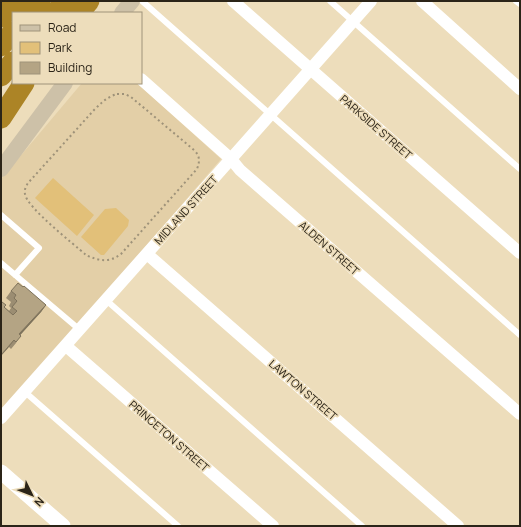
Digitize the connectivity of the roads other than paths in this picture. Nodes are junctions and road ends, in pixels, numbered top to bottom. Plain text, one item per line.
1 (18, 1) edge
2 (40, 1) edge
3 (66, 1) edge
4 (89, 1) edge
5 (132, 1) edge
6 (142, 1) edge
7 (233, 1) edge
8 (330, 1) edge
9 (371, 1) edge
10 (422, 1) edge
11 (516, 1) edge
12 (520, 4) edge
13 (31, 12) edge
14 (56, 12) edge
15 (80, 12) edge
16 (123, 12) edge
17 (1, 17) edge
18 (353, 21) junction
19 (12, 33) edge
20 (1, 46) edge
21 (12, 63) edge
22 (310, 70) junction
23 (1, 76) edge
24 (142, 80) edge
25 (23, 84) edge
26 (64, 84) edge
27 (520, 88) edge
28 (271, 115) junction
29 (1, 118) edge
30 (231, 159) junction
31 (1, 169) edge
32 (520, 169) edge
33 (1, 214) edge
34 (520, 253) edge
35 (147, 254) junction
36 (1, 263) edge
37 (15, 275) junction
38 (106, 300) junction
39 (80, 330) junction
40 (520, 335) edge
41 (66, 346) junction
42 (25, 392) junction
43 (520, 414) edge
44 (1, 418) edge
45 (1, 472) edge
46 (63, 526) edge
47 (178, 526) edge
48 (273, 526) edge
49 (362, 526) edge
50 (458, 526) edge

1 - 17 highway
2 - 13 highway
3 - 14 highway
4 - 15 highway
5 - 16 main road
6 - 28 lane
7 - 22 street, PARKSIDE STREET
8 - 18 lane
9 - 18 street, MIDLAND STREET
10 - 27 street
11 - 12 lane
18 - 22 street, MIDLAND STREET
18 - 32 lane
19 - 20 highway
21 - 23 highway
22 - 28 street, MIDLAND STREET
22 - 34 street, PARKSIDE STREET
24 - 30 street, ALDEN STREET
25 - 29 highway
26 - 31 main road
28 - 30 street, MIDLAND STREET
28 - 40 lane
30 - 35 street, MIDLAND STREET
30 - 43 street, ALDEN STREET
33 - 37 lane
35 - 38 street, MIDLAND STREET
35 - 50 street, LAWTON STREET
36 - 37 lane
37 - 39 lane
38 - 39 street, MIDLAND STREET
38 - 49 lane
39 - 41 street, MIDLAND STREET
41 - 42 street, MIDLAND STREET
41 - 48 street, PRINCETON STREET
42 - 44 street, MIDLAND STREET
42 - 47 lane
45 - 46 street

